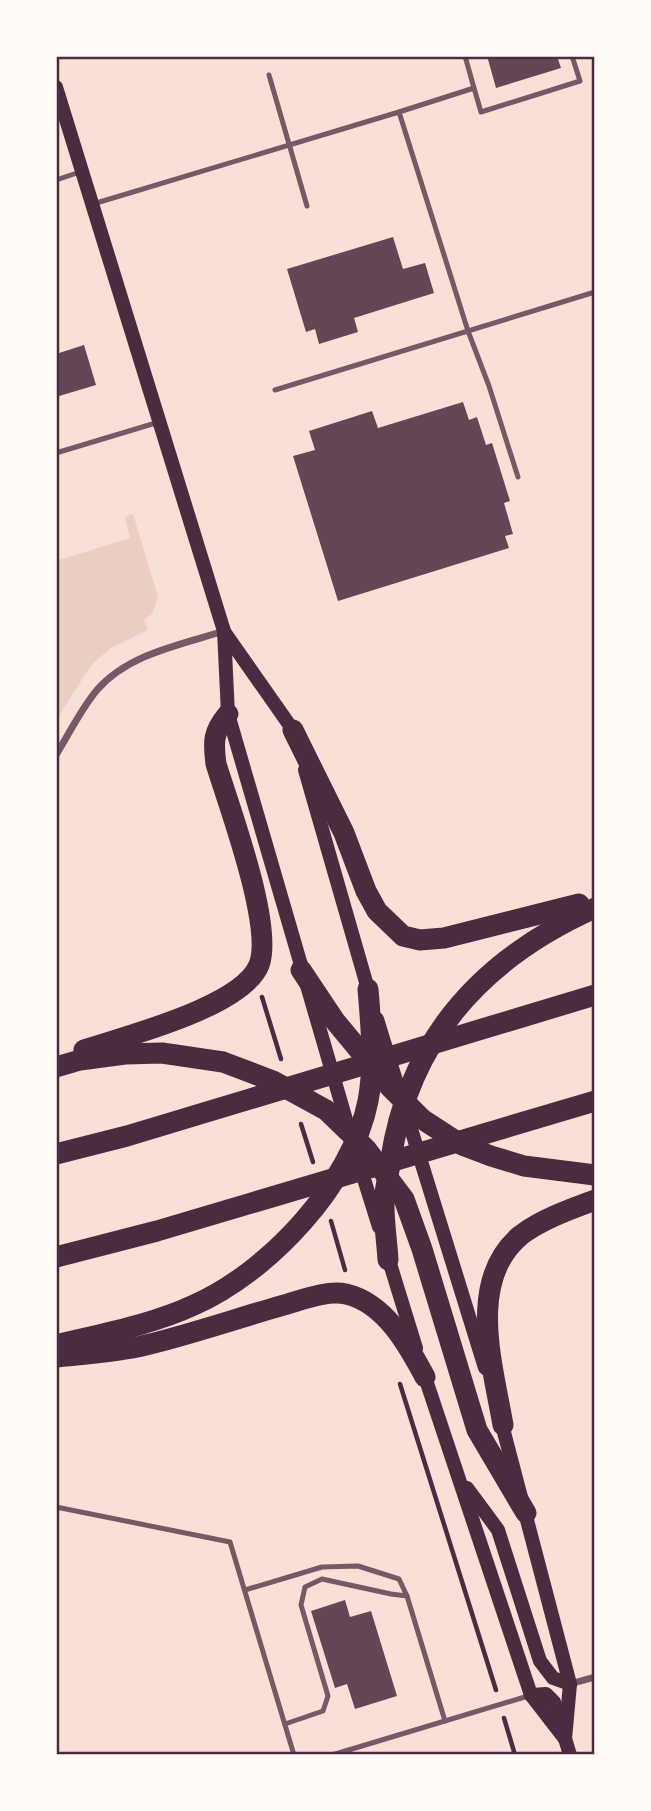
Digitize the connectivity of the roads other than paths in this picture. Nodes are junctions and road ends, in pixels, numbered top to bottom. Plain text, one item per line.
1 (465, 56) edge
2 (572, 56) edge
3 (270, 75) dead end
4 (56, 86) edge
5 (474, 88) junction
6 (399, 112) junction
7 (289, 144) junction
8 (82, 172) junction
9 (56, 180) edge
10 (92, 204) junction
11 (307, 206) dead end
12 (595, 292) edge
13 (468, 331) junction
14 (275, 390) dead end
15 (159, 422) junction
16 (56, 453) edge
17 (517, 477) dead end
18 (223, 631) junction
19 (228, 714) junction
20 (293, 730) junction
21 (56, 755) edge
22 (595, 900) edge
23 (595, 908) edge
24 (301, 970) junction
25 (368, 989) junction
26 (595, 996) edge
27 (56, 1059) edge
28 (371, 1064) junction
29 (56, 1067) edge
30 (595, 1101) edge
31 (404, 1102) junction
32 (353, 1138) junction
33 (56, 1154) edge
34 (595, 1175) edge
35 (388, 1177) junction
36 (595, 1200) edge
37 (56, 1257) edge
38 (388, 1259) junction
39 (56, 1346) edge
40 (56, 1357) edge
41 (425, 1377) junction
42 (503, 1425) junction
43 (458, 1476) junction
44 (56, 1507) edge
45 (526, 1513) junction
46 (245, 1590) junction
47 (407, 1596) junction
48 (595, 1676) edge
49 (570, 1684) junction
50 (531, 1695) junction
51 (445, 1721) junction
52 (285, 1724) junction
53 (565, 1739) junction
54 (294, 1755) edge
55 (332, 1755) edge
56 (570, 1755) edge

1 - 5 lane
2 - 5 lane
3 - 7 lane
4 - 8 main road
5 - 6 lane
6 - 7 lane
6 - 13 lane
7 - 10 lane
7 - 11 lane
8 - 9 lane
8 - 10 main road
10 - 15 main road
12 - 13 lane
13 - 14 lane
13 - 17 lane
15 - 16 lane
15 - 18 main road
18 - 19 main road
18 - 20 main road
18 - 21 street
19 - 24 main road
19 - 27 highway
20 - 22 highway
20 - 25 main road
23 - 31 highway
24 - 28 highway
24 - 32 main road
25 - 28 highway
25 - 31 main road
26 - 33 highway
28 - 31 highway
28 - 32 highway
29 - 32 highway
30 - 37 highway
31 - 34 highway
31 - 35 highway
31 - 42 main road
32 - 35 highway
32 - 38 main road
32 - 39 highway
35 - 38 highway
35 - 45 highway
36 - 42 highway
38 - 41 main road
40 - 41 highway
41 - 43 main road
42 - 45 main road
43 - 49 main road
43 - 50 main road
44 - 46 lane
45 - 49 main road
46 - 47 lane
46 - 52 lane
47 - 51 lane
47 - 52 lane
48 - 49 street
49 - 53 main road
50 - 51 lane
50 - 53 main road
51 - 55 lane
52 - 54 lane
53 - 56 main road

